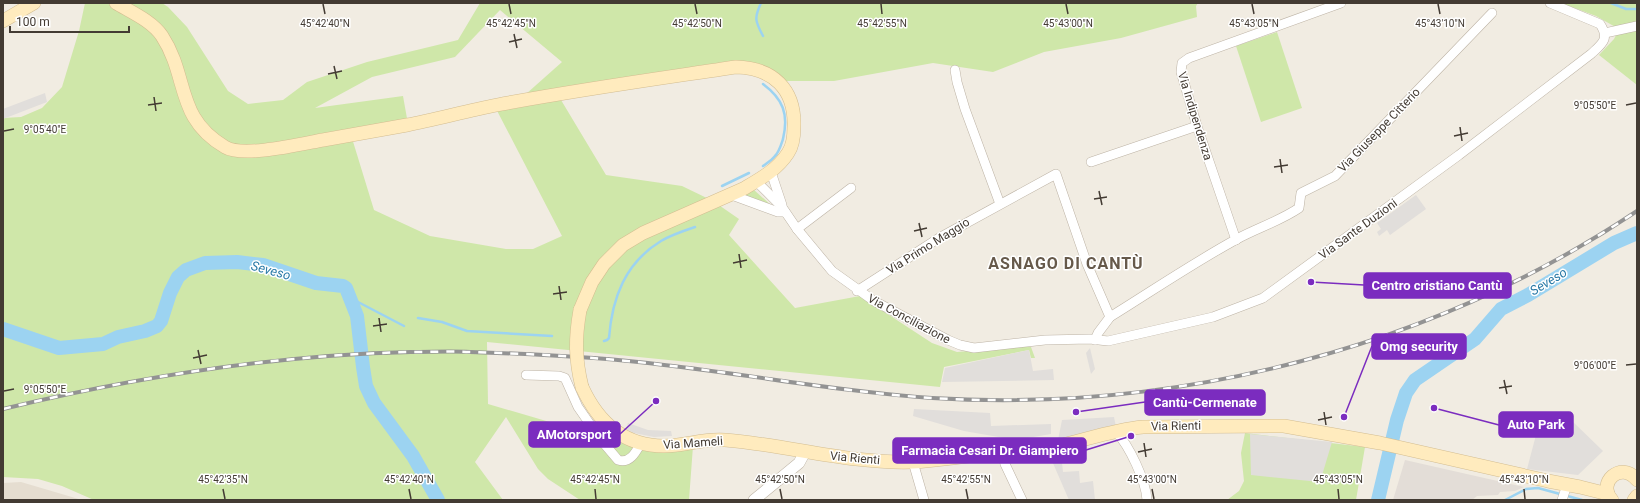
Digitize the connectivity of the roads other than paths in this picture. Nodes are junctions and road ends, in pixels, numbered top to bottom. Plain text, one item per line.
1 (34, 3) edge
2 (116, 3) edge
3 (1341, 3) edge
4 (1550, 3) edge
5 (1492, 13) dead end
6 (3, 21) edge
7 (1637, 26) edge
8 (1605, 33) junction
9 (955, 70) dead end
10 (1197, 126) junction
11 (1091, 162) dead end
12 (771, 172) junction
13 (756, 182) junction
14 (851, 188) dead end
15 (729, 194) junction
16 (1000, 204) junction
17 (784, 209) junction
18 (797, 229) junction
19 (1236, 240) junction
20 (857, 291) junction
21 (1110, 317) junction
22 (1095, 340) junction
23 (526, 375) dead end
24 (1116, 432) junction
25 (641, 443) junction
26 (805, 452) junction
27 (1002, 453) junction
28 (913, 462) junction
29 (1636, 477) edge
30 (1567, 492) edge
31 (1609, 492) edge
32 (1637, 496) edge
33 (754, 500) edge
34 (924, 500) edge
35 (1022, 500) edge
36 (1147, 500) edge
37 (1634, 500) edge

1 - 6 main road
2 - 12 main road, Via Mameli
3 - 10 street, Via Indipendenza
4 - 8 street
5 - 19 street, Via Giuseppe Citterio
7 - 8 street
8 - 22 street, Via Sante Duzioni
9 - 16 street
10 - 11 street
10 - 19 street, Via Indipendenza
12 - 13 main road, Via Mameli
12 - 17 street
13 - 15 main road, Via Mameli
13 - 17 street
14 - 18 street
15 - 17 street
15 - 25 main road, Via Mameli, bridge
16 - 20 street, Via Primo Maggio
16 - 21 street, Via Primo Maggio
17 - 18 street, Via Conciliazione
18 - 20 street, Via Conciliazione
19 - 21 street
20 - 22 street, Via Conciliazione
21 - 22 street
23 - 25 street
24 - 27 main road, Via Rienti
24 - 30 main road, Via Rienti
24 - 36 street
25 - 26 main road, Via Mameli
26 - 28 main road, Via Rienti
26 - 33 street
27 - 28 main road, Via Rienti
27 - 35 street
28 - 34 street
29 - 31 main road
30 - 31 main road
32 - 37 main road

